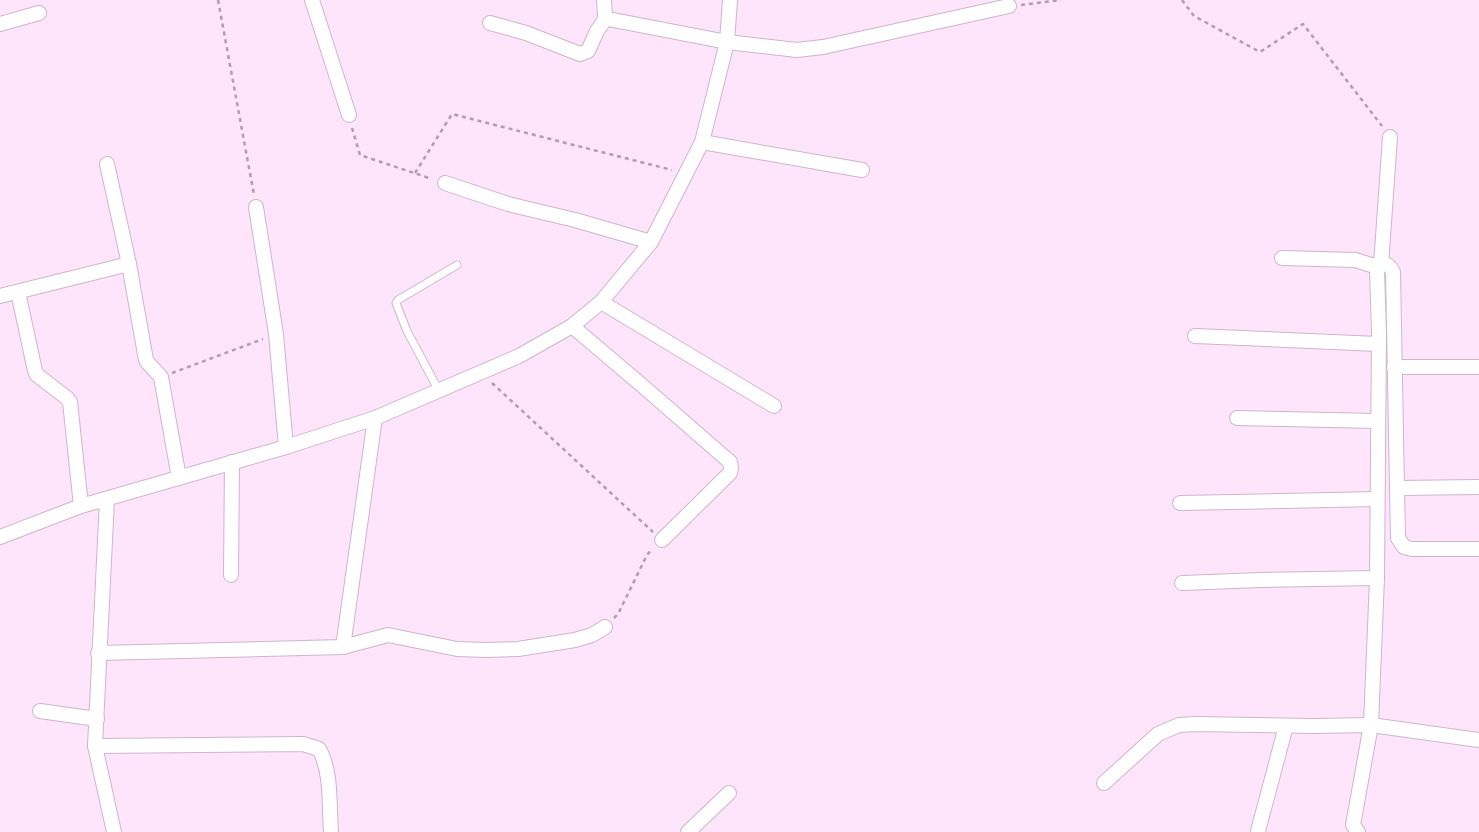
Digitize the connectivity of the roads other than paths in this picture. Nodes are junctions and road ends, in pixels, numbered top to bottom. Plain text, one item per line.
1 (312, 0) edge
2 (604, 0) edge
3 (730, 0) edge
4 (1009, 6) road end
5 (39, 13) dead end
6 (606, 18) junction
7 (490, 23) dead end
8 (0, 24) edge
9 (727, 42) junction
10 (349, 115) road end
11 (1390, 137) road end
12 (702, 142) junction
13 (107, 164) dead end
14 (862, 170) dead end
15 (445, 183) road end
16 (256, 207) road end
17 (651, 242) junction
18 (1282, 258) dead end
19 (130, 264) junction
20 (457, 265) dead end
21 (1379, 266) junction
22 (18, 292) junction
23 (0, 296) edge
24 (601, 302) junction
25 (572, 326) junction
26 (1195, 336) dead end
27 (1378, 344) junction
28 (1394, 367) junction
29 (1479, 367) edge
30 (439, 392) junction
31 (774, 406) dead end
32 (374, 418) junction
33 (1237, 418) dead end
34 (1377, 421) junction
35 (286, 447) junction
36 (232, 462) junction
37 (179, 478) junction
38 (1479, 487) edge
39 (1397, 488) junction
40 (107, 499) junction
41 (1377, 499) junction
42 (1180, 503) dead end
43 (81, 506) junction
44 (0, 537) edge
45 (662, 540) road end
46 (1479, 549) edge
47 (231, 575) dead end
48 (1377, 578) junction
49 (1182, 583) dead end
50 (606, 627) road end
51 (343, 647) junction
52 (98, 653) junction
53 (40, 711) dead end
54 (96, 719) junction
55 (1372, 725) junction
56 (1286, 726) junction
57 (1479, 740) edge
58 (95, 746) junction
59 (1104, 783) dead end
60 (729, 793) dead end
61 (1258, 831) edge
62 (114, 832) edge
63 (331, 832) edge
64 (688, 832) edge
65 (1358, 832) edge

1 - 10 street
2 - 6 street
3 - 9 street
4 - 9 street
5 - 8 street
6 - 7 street
6 - 9 street
9 - 12 street
11 - 21 street
12 - 14 street
12 - 17 street
13 - 19 street
15 - 17 street
16 - 35 street
17 - 24 street
18 - 21 street
19 - 22 street
19 - 37 street
20 - 30 lane
21 - 27 street
21 - 28 street
22 - 23 street
22 - 43 street
24 - 25 street
24 - 31 street
25 - 30 street
25 - 45 street
26 - 27 street
27 - 34 street
28 - 29 street
28 - 39 street
30 - 32 street
32 - 35 street
32 - 51 street
33 - 34 street
34 - 41 street
35 - 36 street
36 - 37 street
36 - 47 street
37 - 40 street
38 - 39 street
39 - 46 street
40 - 43 street
40 - 52 street
41 - 42 street
41 - 48 street
43 - 44 street
48 - 49 street
48 - 55 street
50 - 51 street
51 - 52 street
52 - 54 street
53 - 54 street
54 - 58 street
55 - 56 street
55 - 57 street
55 - 65 street
56 - 59 street
56 - 61 street
58 - 62 street
58 - 63 street
60 - 64 street

